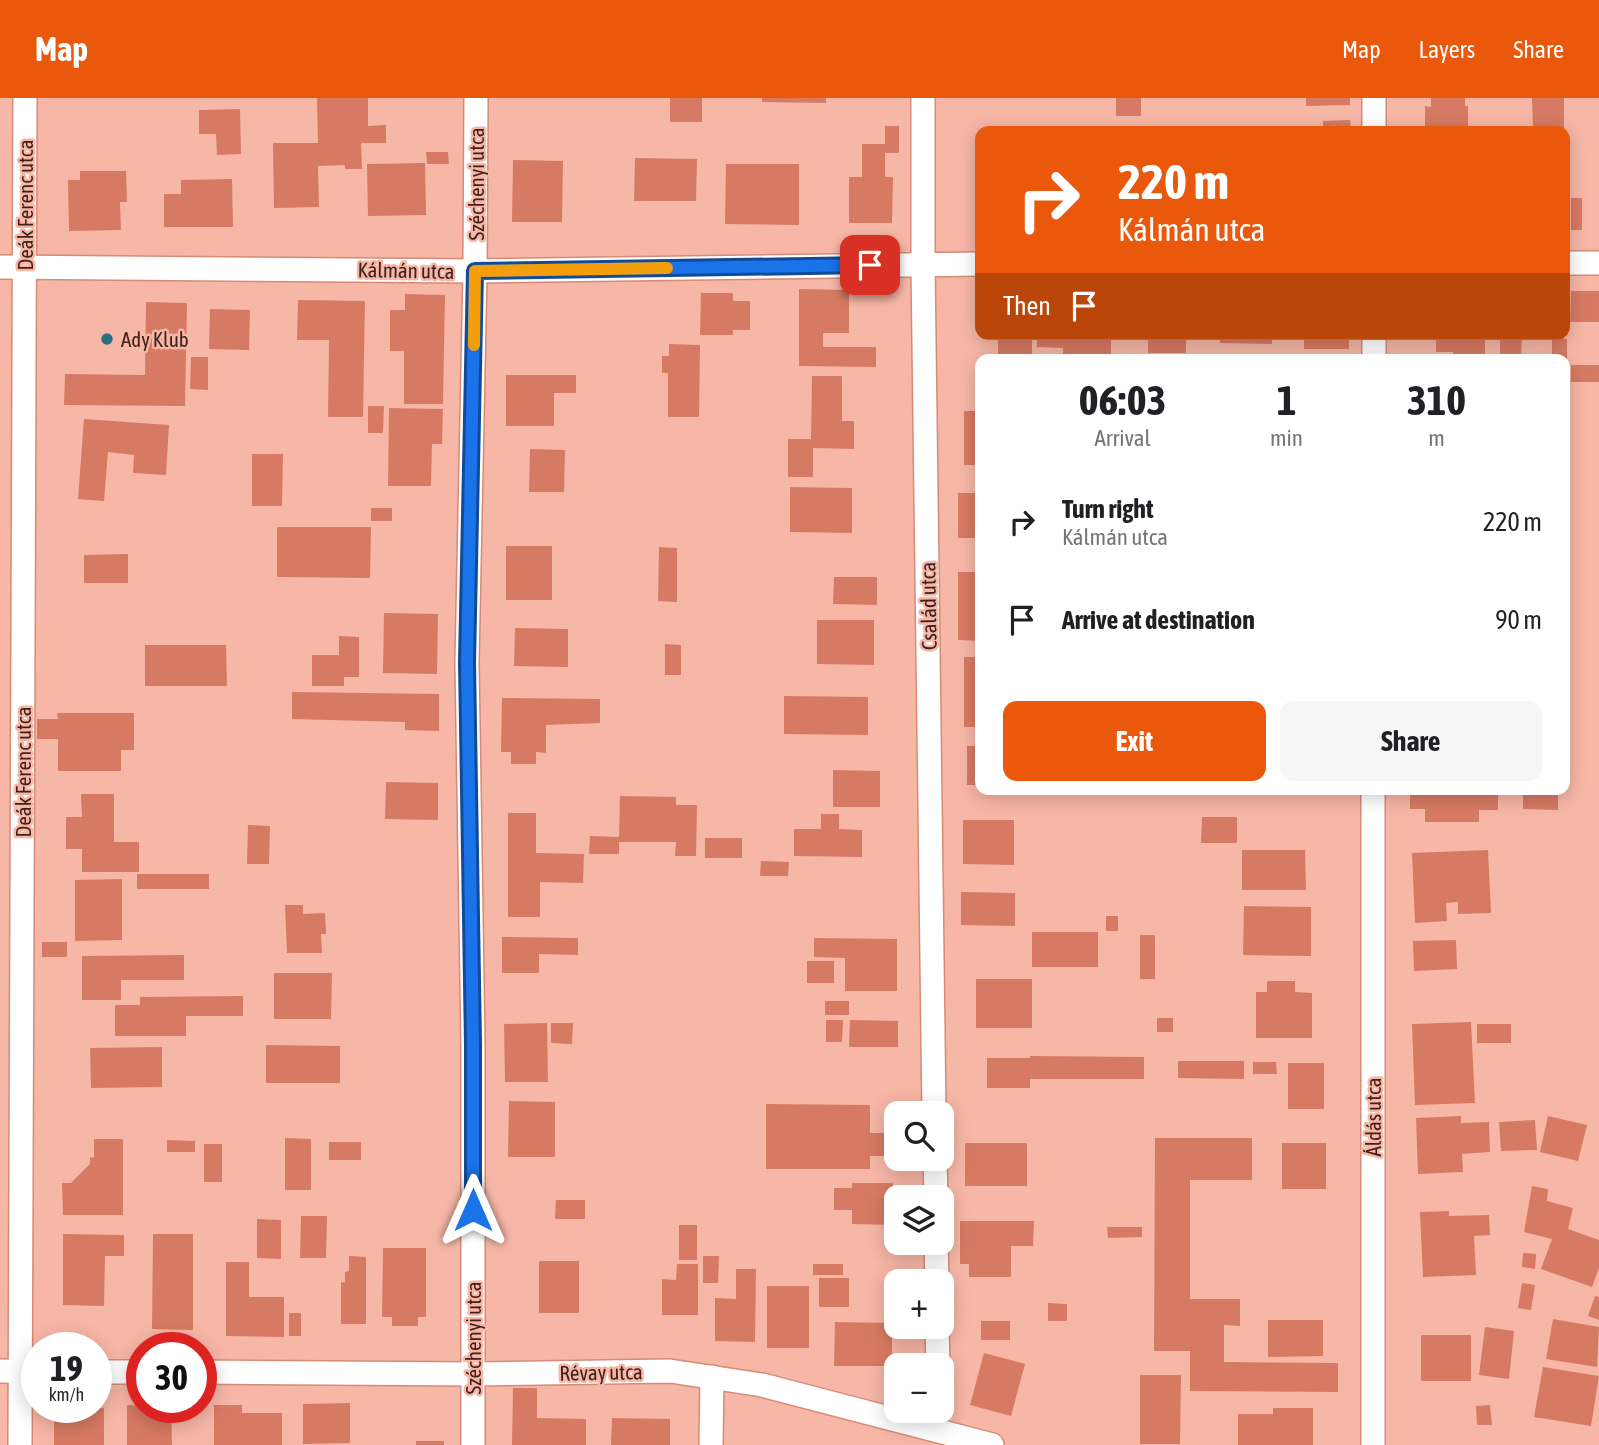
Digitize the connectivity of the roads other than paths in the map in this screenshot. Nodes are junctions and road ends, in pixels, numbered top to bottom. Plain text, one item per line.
1 (25, 98) edge
2 (476, 98) edge
3 (923, 98) edge
4 (1374, 98) edge
5 (1374, 126) edge
6 (1570, 263) edge
7 (1599, 263) edge
8 (923, 264) junction
9 (975, 264) edge
10 (0, 267) edge
11 (25, 267) junction
12 (475, 271) junction
13 (1373, 795) edge
14 (934, 1101) edge
15 (19, 1371) edge
16 (217, 1372) edge
17 (473, 1374) junction
18 (712, 1377) junction
19 (884, 1410) edge
20 (943, 1423) edge
21 (20, 1445) edge
22 (473, 1445) edge
23 (711, 1445) edge
24 (992, 1445) edge
25 (1373, 1445) edge

1 - 11 street, Deák Ferenc utca
2 - 12 street, Széchenyi utca
3 - 8 street, Család utca
4 - 5 street
6 - 7 street
8 - 9 street, Kálmán utca
8 - 12 street, Kálmán utca
8 - 14 street, Család utca
10 - 11 street, Kálmán utca
11 - 12 street, Kálmán utca
11 - 15 street, Deák Ferenc utca
12 - 17 street, Széchenyi utca
13 - 25 street, Áldás utca
15 - 21 street, Deák Ferenc utca
16 - 17 street, Révay utca
17 - 18 street, Révay utca
17 - 22 street, Széchenyi utca
18 - 19 street, Révay utca
18 - 23 street
20 - 24 street, Révay utca

